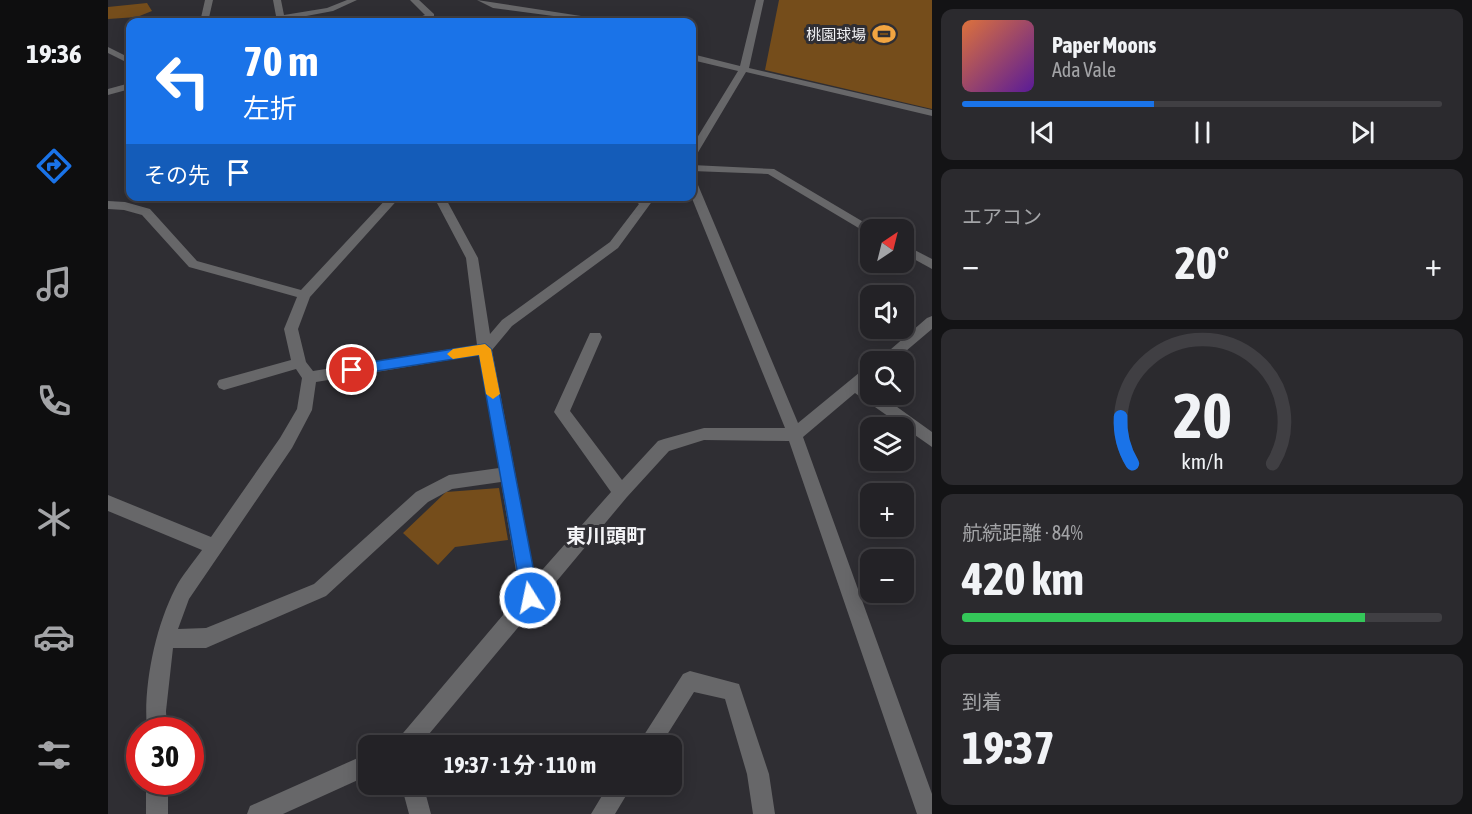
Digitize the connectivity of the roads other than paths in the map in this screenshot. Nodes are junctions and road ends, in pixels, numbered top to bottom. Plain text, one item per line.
1 (209, 0) edge
2 (277, 0) edge
3 (353, 0) edge
4 (414, 0) edge
5 (481, 0) edge
6 (760, 0) edge
7 (205, 18) edge
8 (280, 18) edge
9 (294, 18) edge
10 (424, 18) edge
11 (580, 18) edge
12 (108, 50) edge
13 (696, 58) edge
14 (126, 59) edge
15 (744, 69) junction
16 (126, 87) edge
17 (108, 92) edge
18 (932, 113) edge
19 (696, 147) edge
20 (696, 168) edge
21 (696, 195) edge
22 (391, 201) edge
23 (442, 201) edge
24 (648, 201) edge
25 (108, 205) edge
26 (860, 224) edge
27 (914, 254) edge
28 (932, 265) edge
29 (304, 294) junction
30 (932, 321) edge
31 (596, 337) dead end
32 (485, 349) junction
33 (896, 351) edge
34 (299, 363) junction
35 (309, 377) junction
36 (860, 380) edge
37 (224, 384) dead end
38 (854, 385) junction
39 (795, 435) junction
40 (932, 440) edge
41 (508, 474) junction
42 (621, 492) junction
43 (108, 503) edge
44 (215, 547) junction
45 (530, 598) junction
46 (165, 639) junction
47 (156, 717) edge
48 (414, 735) edge
49 (654, 735) edge
50 (358, 769) edge
51 (157, 795) edge
52 (415, 795) edge
53 (615, 795) edge
54 (157, 814) edge
55 (258, 814) edge
56 (420, 814) edge
57 (602, 814) edge
58 (764, 814) edge
59 (928, 814) edge

1 - 7 street
2 - 8 street
3 - 9 street
4 - 10 street
5 - 11 street
6 - 15 street
12 - 14 street
13 - 15 street
15 - 18 street
15 - 19 street
16 - 17 street
20 - 26 street
21 - 39 street
22 - 29 street
23 - 32 street
24 - 32 street
25 - 29 street
27 - 28 street
29 - 34 street
30 - 33 street
31 - 42 street
32 - 35 street
32 - 41 street
34 - 35 street
34 - 37 street
35 - 44 street
36 - 38 street
38 - 39 street
38 - 40 street
39 - 42 street
39 - 59 street
41 - 45 street
41 - 46 street
42 - 45 street
43 - 44 street
44 - 46 street
45 - 48 street
46 - 47 street
49 - 58 street
50 - 55 street
51 - 54 street
52 - 56 street
53 - 57 street

